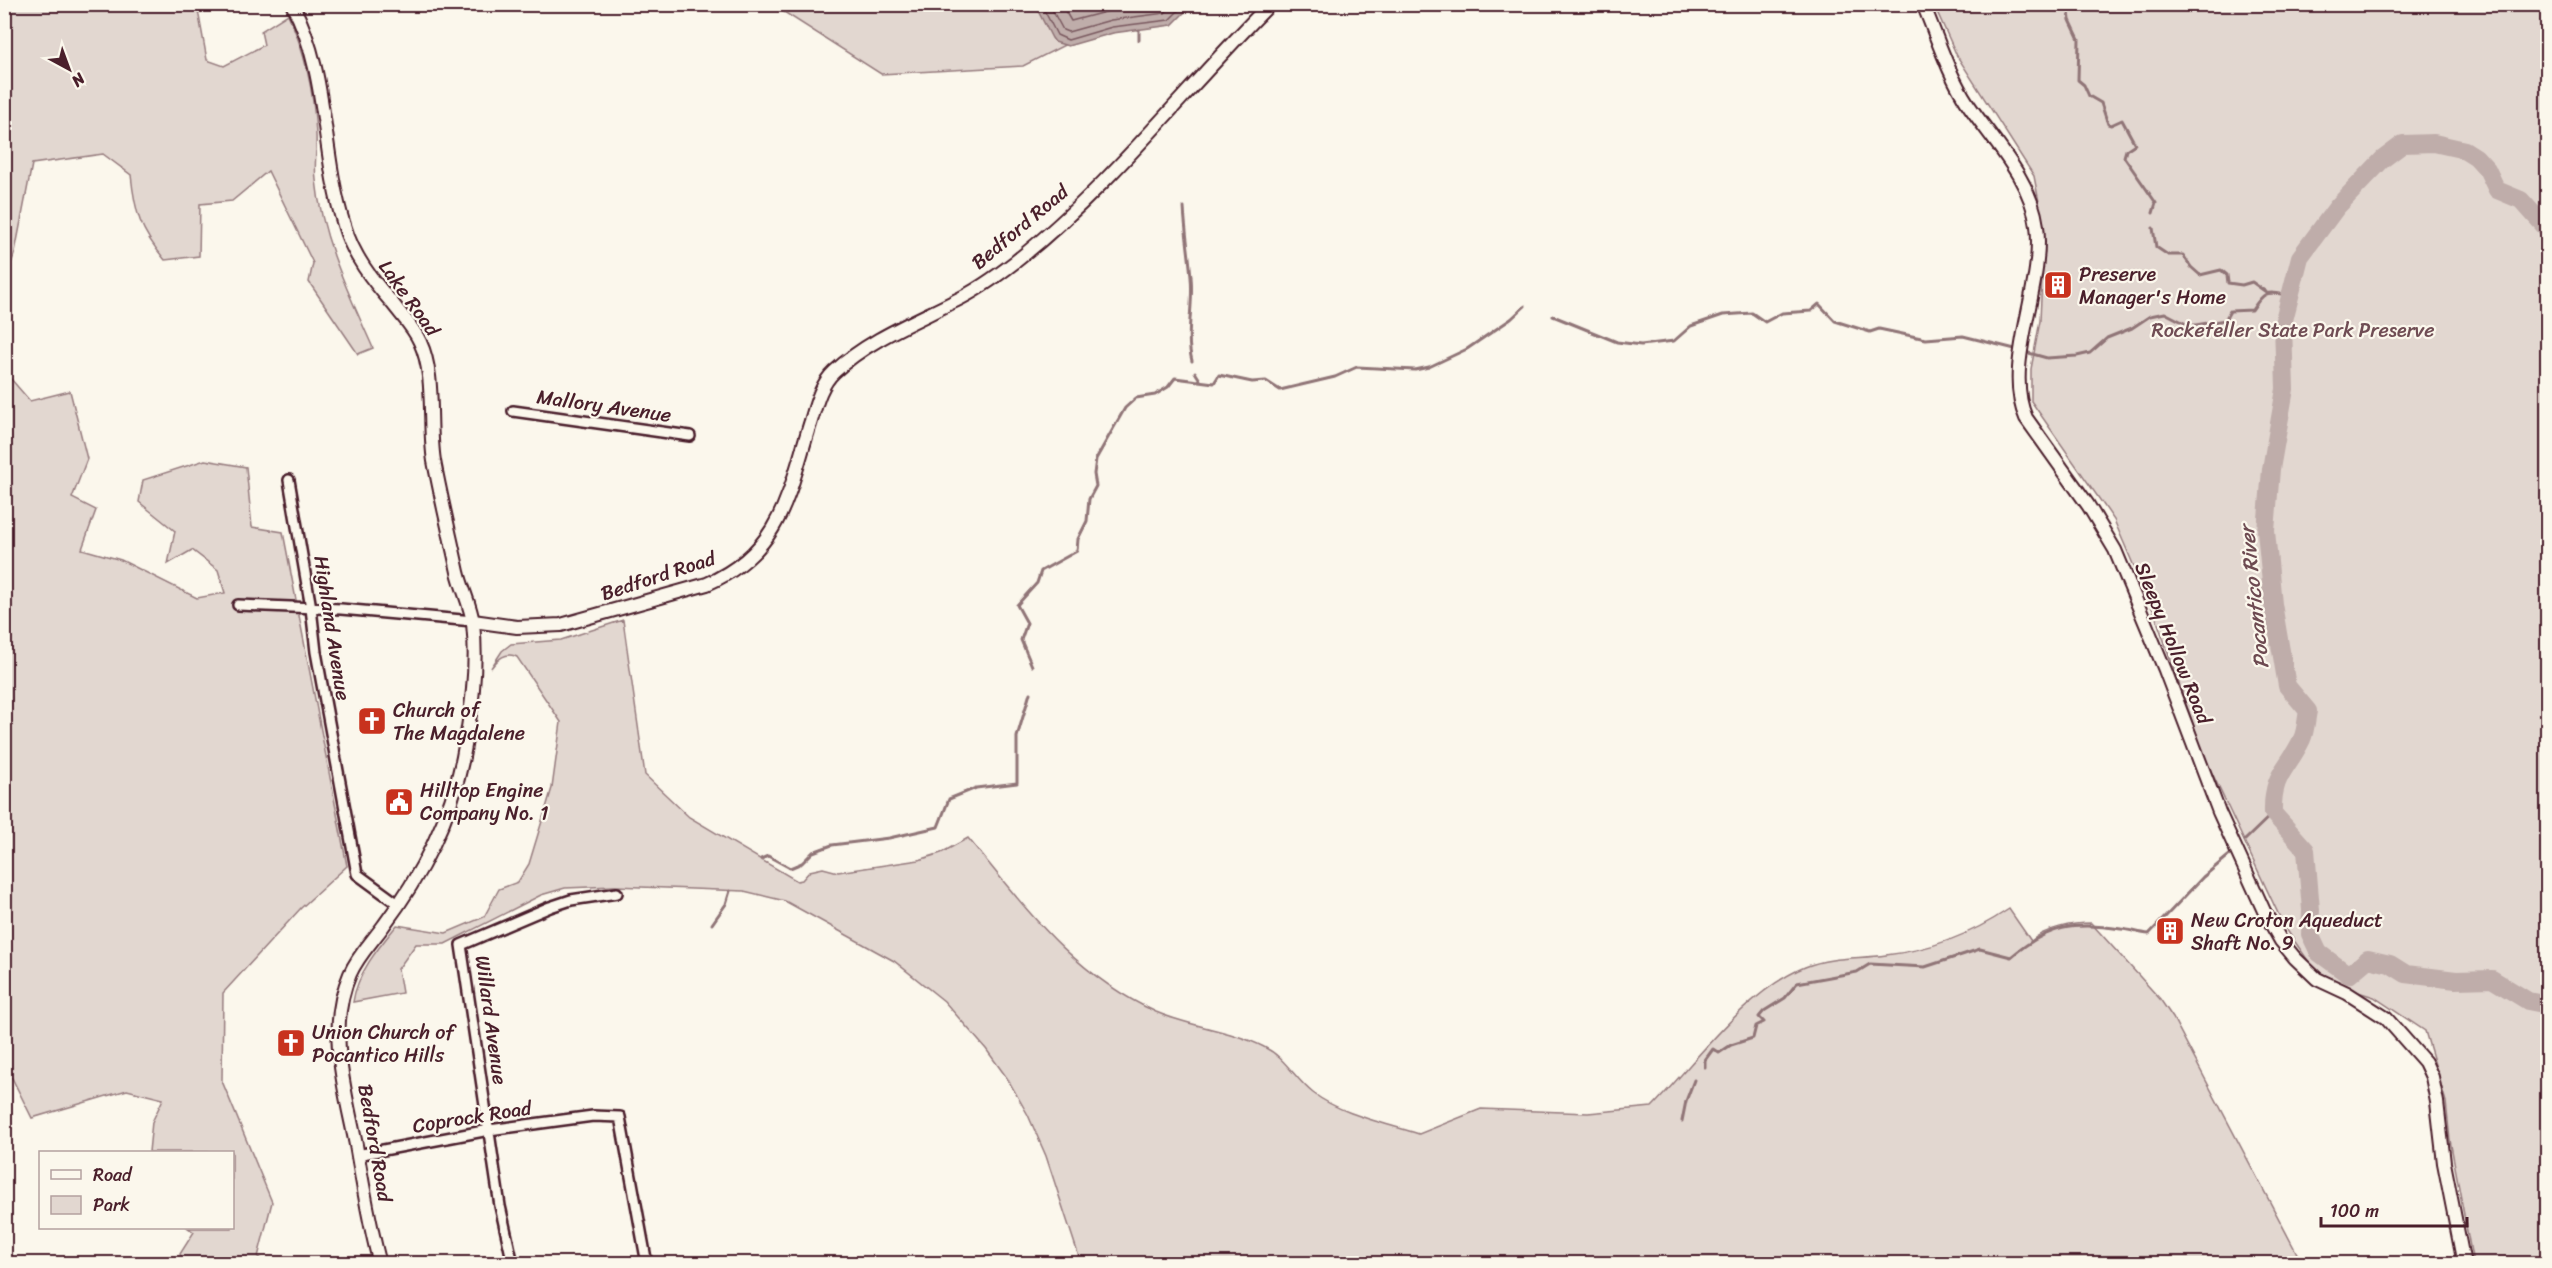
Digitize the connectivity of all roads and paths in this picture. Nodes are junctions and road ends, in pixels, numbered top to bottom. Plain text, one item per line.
1 (292, 4) edge
2 (1270, 4) edge
3 (1923, 4) edge
4 (513, 411) dead end
5 (690, 436) dead end
6 (289, 480) dead end
7 (238, 605) dead end
8 (311, 608) junction
9 (473, 621) junction
10 (617, 893) dead end
11 (398, 904) junction
12 (489, 1130) junction
13 (357, 1155) junction
14 (380, 1263) edge
15 (513, 1263) edge
16 (647, 1263) edge
17 (2464, 1263) edge

1 - 9 street, Lake Road
2 - 9 street, Bedford Road
3 - 17 street, Sleepy Hollow Road
4 - 5 street, Mallory Avenue
6 - 8 street, Highland Avenue
7 - 8 street
8 - 9 street
8 - 11 street, Highland Avenue
9 - 11 street, Bedford Road
10 - 12 street, Willard Avenue
11 - 13 street, Bedford Road
12 - 13 street, Coprock Road
12 - 15 street, Willard Avenue
12 - 16 street, Coprock Road
13 - 14 street, Bedford Road

